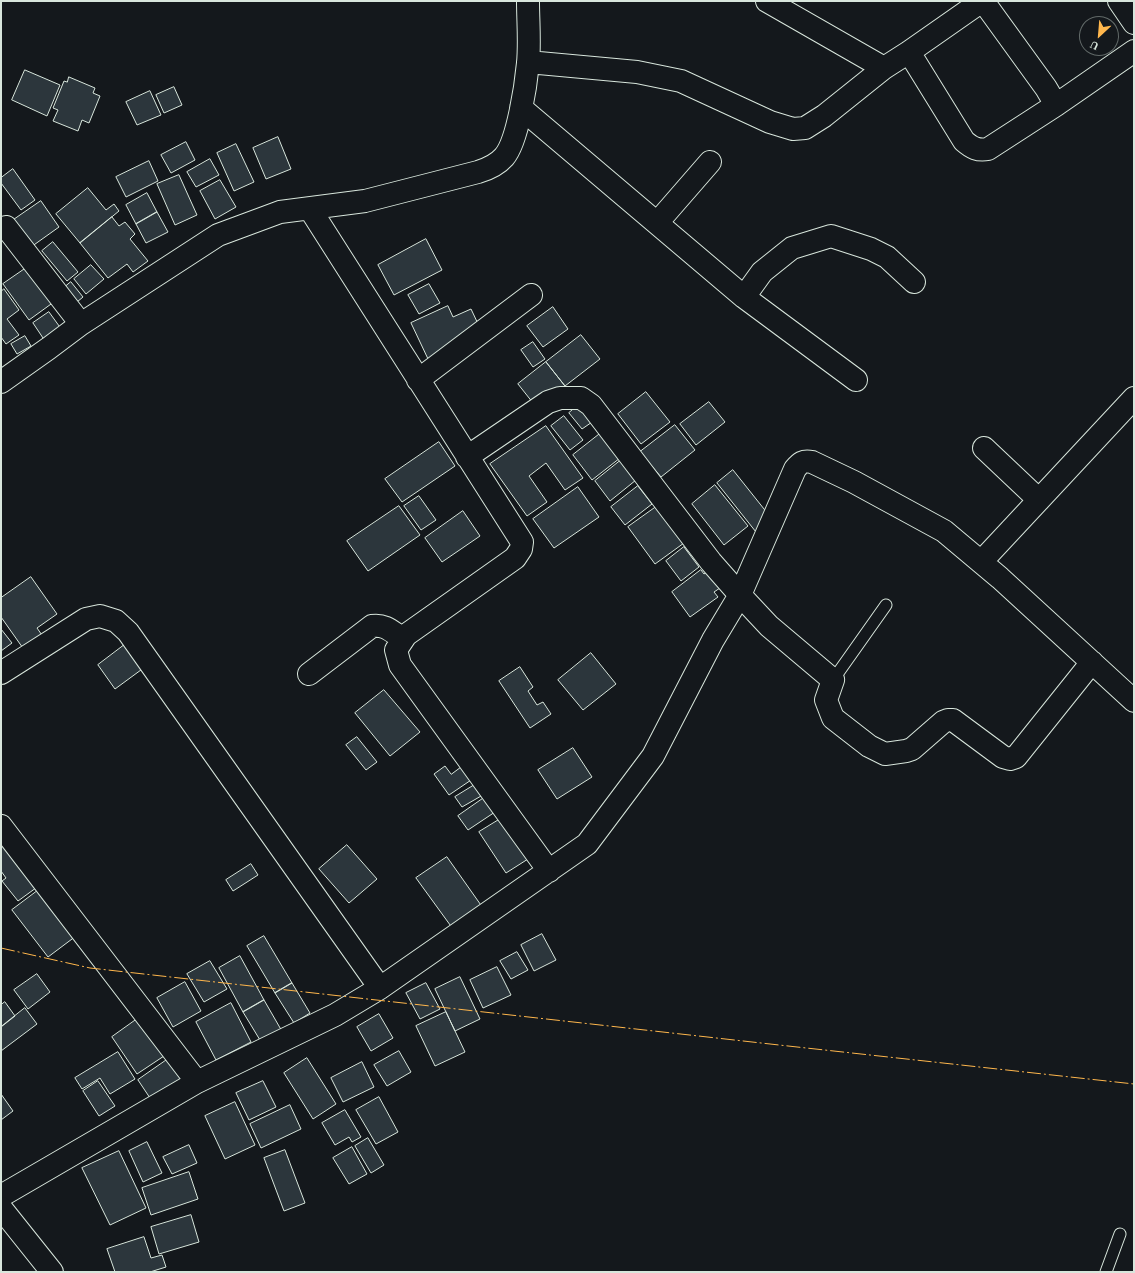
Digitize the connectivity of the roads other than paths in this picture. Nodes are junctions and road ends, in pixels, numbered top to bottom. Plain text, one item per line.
1 (528, 1) edge
2 (767, 1) edge
3 (982, 1) edge
4 (1119, 1) edge
5 (1134, 23) edge
6 (1134, 51) edge
7 (909, 52) junction
8 (528, 62) junction
9 (884, 68) junction
10 (1056, 105) junction
11 (521, 108) junction
12 (710, 162) dead end
13 (310, 208) junction
14 (657, 223) junction
15 (6, 227) dead end
16 (914, 282) dead end
17 (531, 295) dead end
18 (744, 296) junction
19 (81, 324) junction
20 (418, 380) junction
21 (856, 380) dead end
22 (1, 382) edge
23 (1134, 398) edge
24 (984, 448) dead end
25 (467, 457) junction
26 (1039, 500) junction
27 (981, 562) junction
28 (740, 595) junction
29 (886, 605) dead end
30 (403, 640) junction
31 (1092, 662) junction
32 (1, 673) edge
33 (309, 674) dead end
34 (833, 680) junction
35 (1134, 701) edge
36 (1, 826) edge
37 (549, 871) junction
38 (380, 988) junction
39 (197, 1082) junction
40 (1, 1196) edge
41 (1, 1208) edge
42 (1120, 1234) dead end
43 (52, 1272) edge
44 (1106, 1272) edge

1 - 8 street
2 - 9 street
3 - 7 street
3 - 10 street
4 - 5 street
6 - 10 street
7 - 9 street
7 - 10 street
8 - 9 street
8 - 11 street
11 - 13 street
11 - 14 street
12 - 14 street
13 - 19 street
13 - 20 street
14 - 18 street
15 - 19 street
16 - 18 street
17 - 20 street
18 - 21 street
19 - 22 street
20 - 25 street
23 - 26 street
24 - 26 street
25 - 28 street
25 - 30 street
26 - 27 street
27 - 28 street
27 - 31 street
28 - 34 street
28 - 37 street
29 - 34 lane
30 - 33 street
30 - 37 street
31 - 34 street
31 - 35 street
32 - 38 street
36 - 39 street
37 - 38 street
38 - 39 street
39 - 40 street
41 - 43 street
42 - 44 lane

